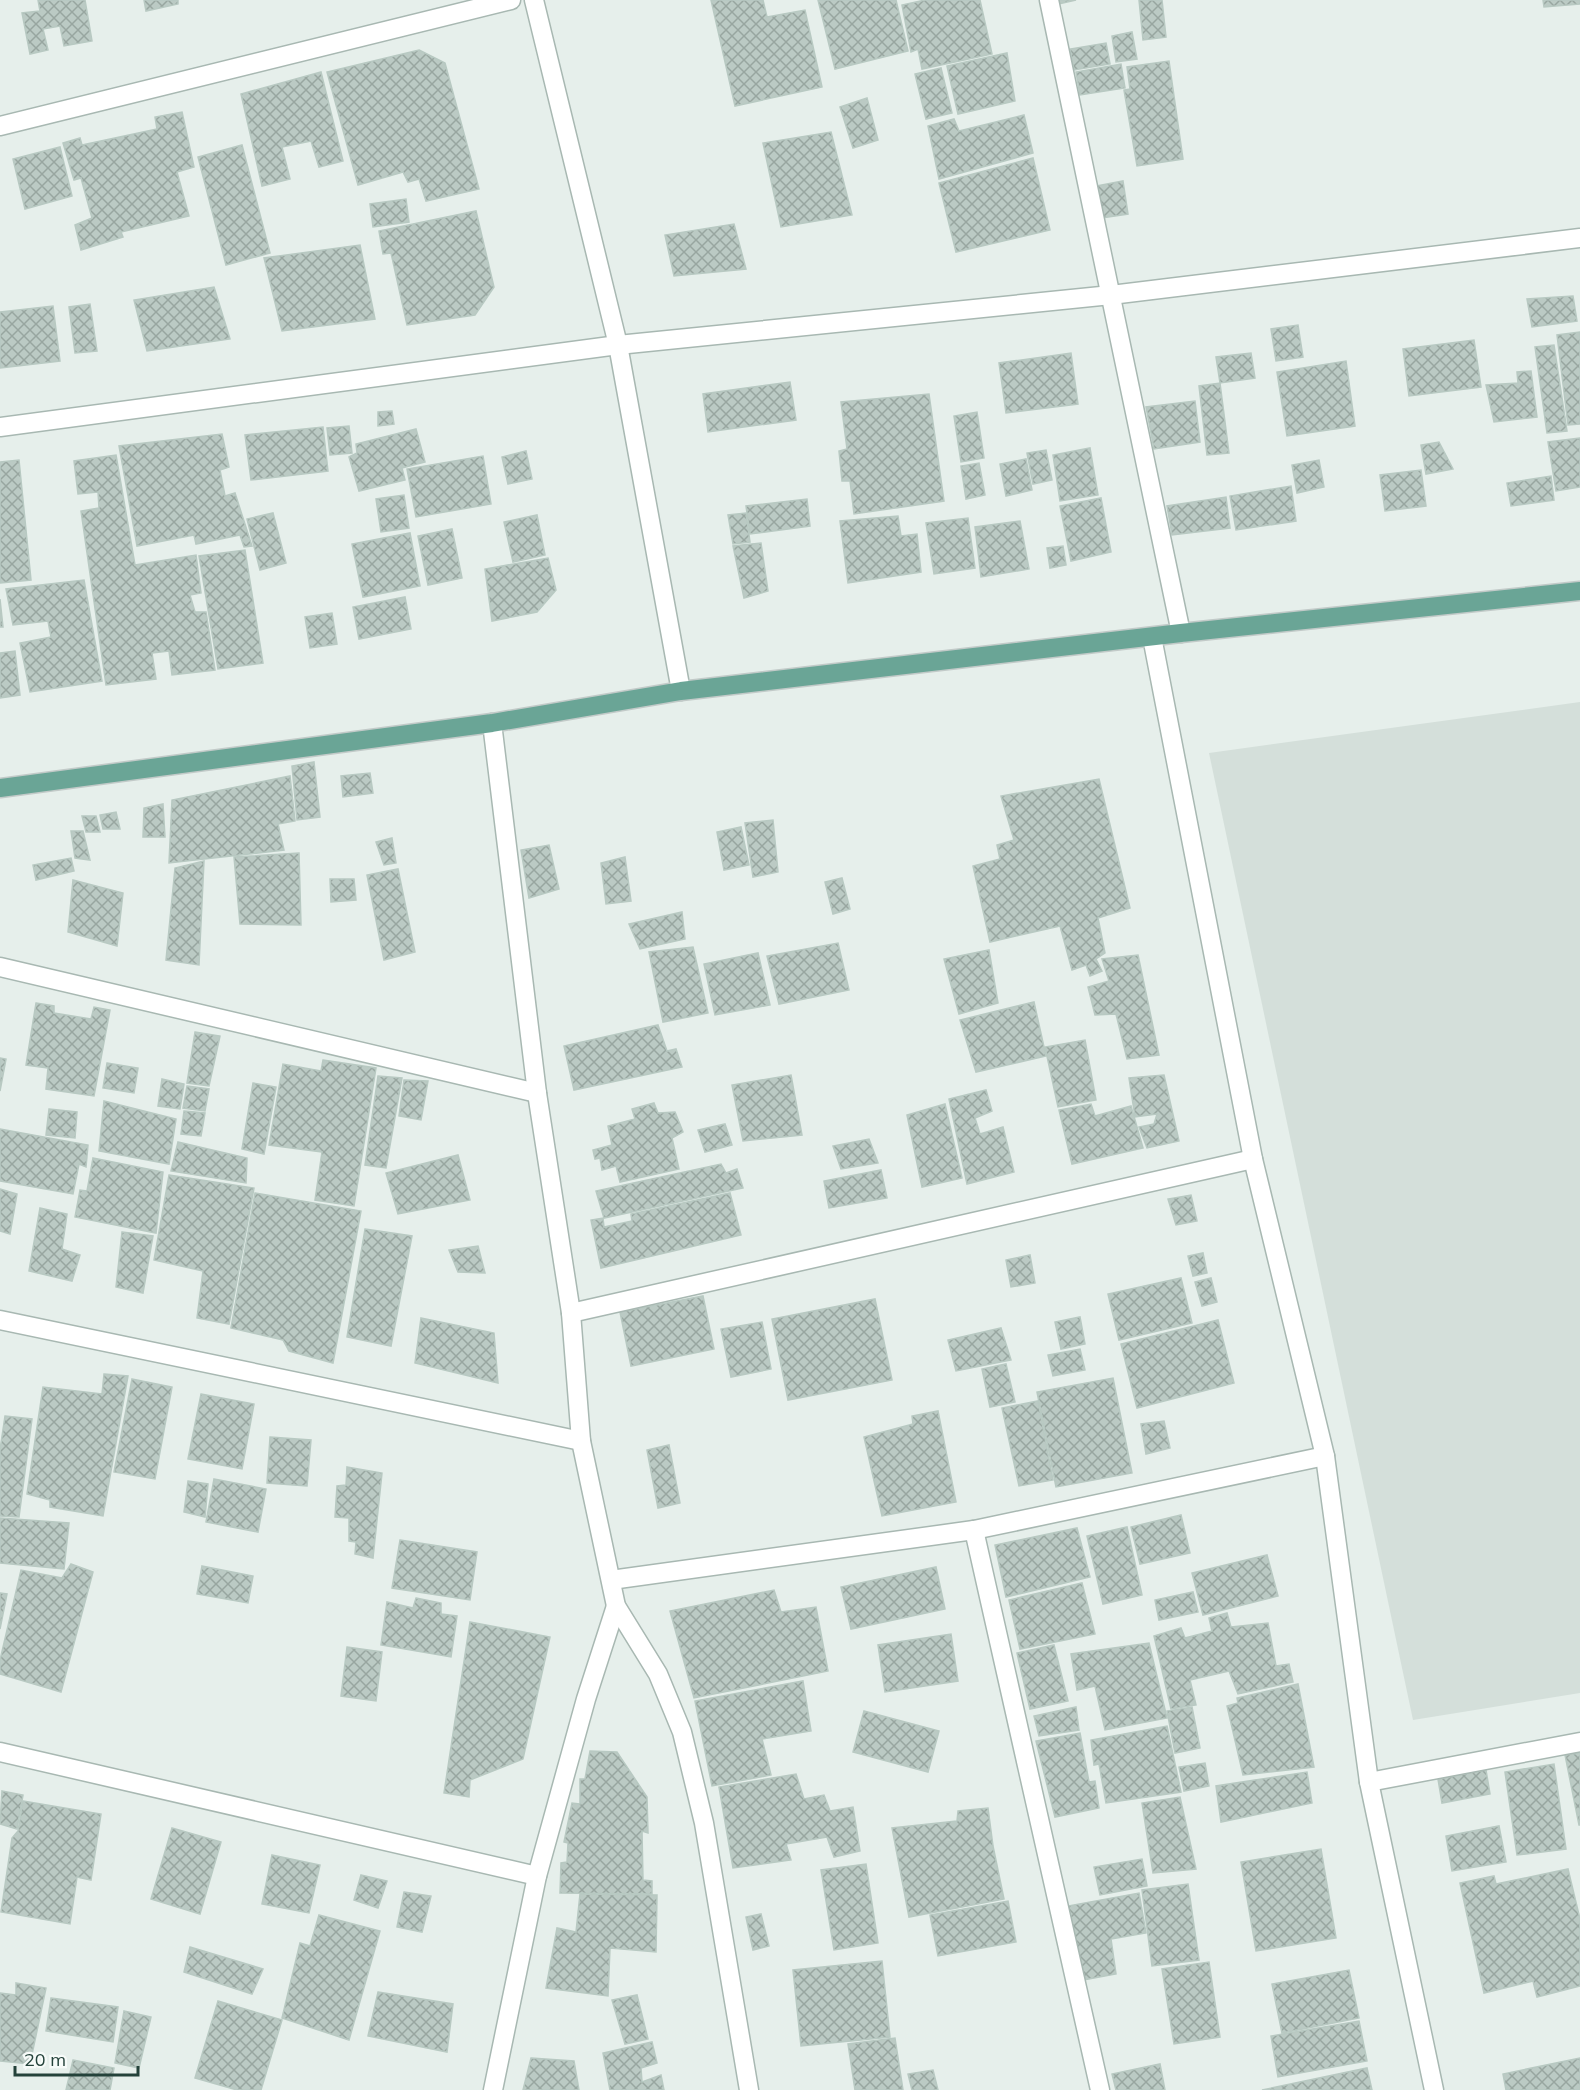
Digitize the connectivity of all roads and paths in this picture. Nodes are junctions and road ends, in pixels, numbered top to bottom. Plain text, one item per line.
1 (511, 0) edge
2 (534, 0) edge
3 (1049, 0) edge
4 (0, 126) edge
5 (1580, 238) edge
6 (1111, 295) junction
7 (618, 345) junction
8 (0, 427) edge
9 (1580, 591) edge
10 (1181, 633) junction
11 (1152, 637) junction
12 (681, 691) junction
13 (492, 723) junction
14 (0, 788) edge
15 (0, 967) edge
16 (537, 1093) junction
17 (1252, 1159) junction
18 (571, 1312) junction
19 (0, 1320) edge
20 (581, 1441) junction
21 (1325, 1456) junction
22 (974, 1530) junction
23 (610, 1580) junction
24 (616, 1606) junction
25 (1580, 1742) edge
26 (0, 1752) edge
27 (1368, 1782) junction
28 (537, 1876) junction
29 (493, 2090) edge
30 (749, 2090) edge
31 (1100, 2090) edge
32 (1434, 2090) edge

1 - 4 street
2 - 7 street
3 - 6 street
5 - 6 street
6 - 7 street
6 - 10 street
7 - 8 street
7 - 12 street
9 - 10 main road
10 - 11 main road
11 - 12 main road
11 - 17 street
12 - 13 main road
13 - 14 main road
13 - 16 street
15 - 16 street
16 - 18 street
17 - 18 street
17 - 21 street
18 - 20 street
19 - 20 street
20 - 23 street
21 - 22 street
21 - 27 street
22 - 23 street
22 - 31 street
23 - 24 street
24 - 28 street
24 - 30 street
25 - 27 street
26 - 28 street
27 - 32 street
28 - 29 street

